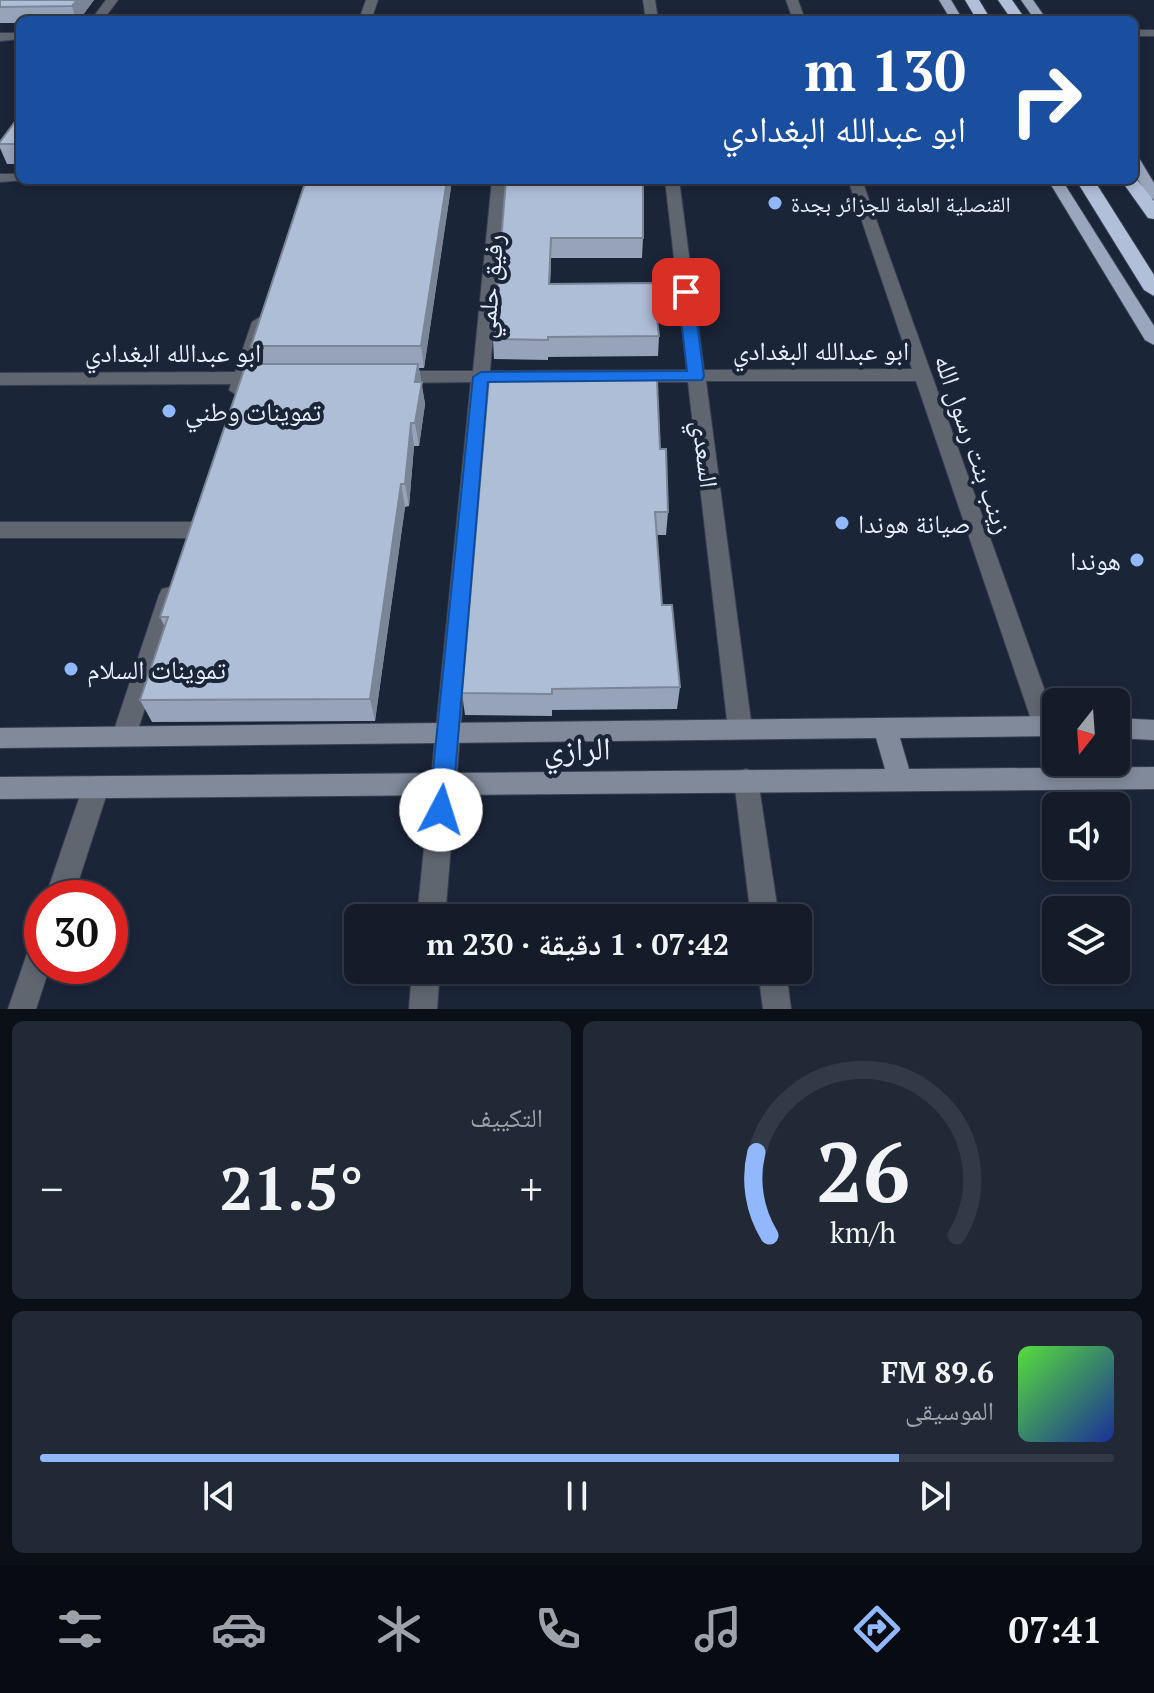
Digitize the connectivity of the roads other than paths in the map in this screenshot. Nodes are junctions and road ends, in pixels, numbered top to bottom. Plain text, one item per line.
1 (1138, 152) edge
2 (1138, 168) edge
3 (1154, 174) edge
4 (499, 184) edge
5 (672, 184) edge
6 (856, 184) edge
7 (1057, 184) edge
8 (1088, 184) edge
9 (1133, 184) edge
10 (1154, 195) edge
11 (1154, 214) edge
12 (1154, 290) edge
13 (265, 307) edge
14 (1154, 340) edge
15 (923, 375) junction
16 (696, 376) junction
17 (481, 377) junction
18 (242, 378) junction
19 (289, 378) edge
20 (369, 378) edge
21 (0, 379) edge
22 (232, 406) edge
23 (0, 530) edge
24 (191, 530) edge
25 (177, 574) edge
26 (1042, 703) edge
27 (1042, 725) edge
28 (885, 727) junction
29 (740, 729) junction
30 (1130, 729) edge
31 (1154, 730) edge
32 (448, 732) junction
33 (124, 736) junction
34 (0, 738) edge
35 (1154, 778) edge
36 (900, 779) junction
37 (746, 780) junction
38 (443, 783) junction
39 (96, 787) junction
40 (0, 788) edge
41 (65, 880) edge
42 (432, 904) edge
43 (763, 904) edge
44 (30, 984) edge
45 (425, 984) edge
46 (774, 984) edge
47 (22, 1009) edge
48 (423, 1009) edge
49 (777, 1009) edge

1 - 3 main road
2 - 10 main road
4 - 17 street, رفيق حلمي
5 - 16 street, السعدي
6 - 15 street, زينب بنت رسول الله
7 - 14 main road
8 - 12 highway
9 - 11 highway
13 - 18 street
15 - 16 street, ابو عبدالله البغدادي
15 - 26 street, زينب بنت رسول الله
16 - 17 street, ابو عبدالله البغدادي
16 - 29 street, السعدي
17 - 20 street, ابو عبدالله البغدادي
17 - 32 street, رفيق حلمي
18 - 19 street, ابو عبدالله البغدادي
18 - 21 street, ابو عبدالله البغدادي
18 - 22 street
23 - 24 street
25 - 33 street
27 - 28 street, الرازي
28 - 29 street, الرازي
28 - 36 street
29 - 32 street, الرازي
30 - 31 street
32 - 33 street, الرازي
32 - 38 street, رفيق حلمي
33 - 34 street, الرازي
35 - 36 street, الرازي
36 - 37 street, الرازي
37 - 38 street, الرازي
37 - 43 street
38 - 39 street, الرازي
38 - 42 street, رفيق حلمي
39 - 40 street, الرازي
39 - 41 street
44 - 47 street
45 - 48 street
46 - 49 street

